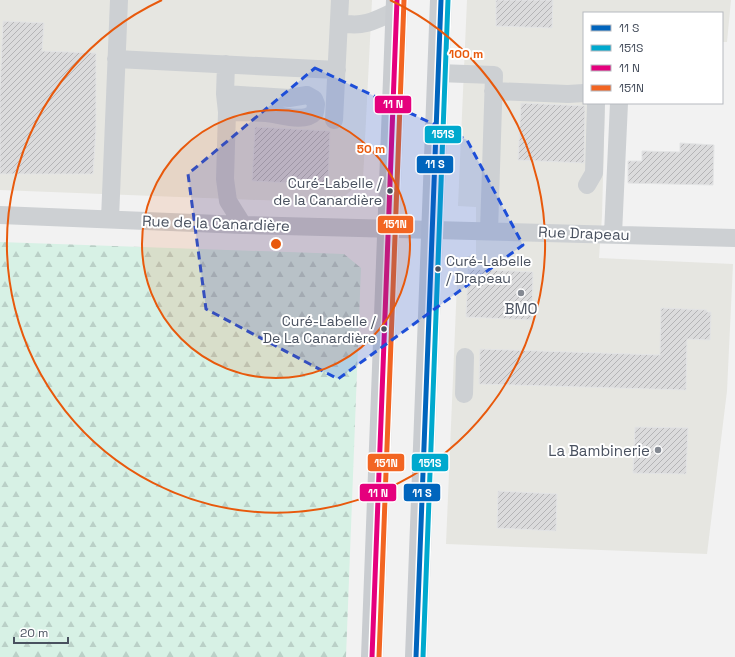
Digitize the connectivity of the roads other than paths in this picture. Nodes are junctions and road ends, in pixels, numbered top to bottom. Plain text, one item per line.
1 (119, 0) edge
2 (340, 0) edge
3 (441, 0) edge
4 (397, 5) edge
5 (339, 22) junction
6 (116, 59) junction
7 (226, 64) junction
8 (337, 70) junction
9 (438, 73) junction
10 (493, 91) junction
11 (583, 93) edge
12 (225, 94) junction
13 (596, 104) edge
14 (619, 104) edge
15 (227, 112) junction
16 (334, 120) dead end
17 (587, 185) dead end
18 (0, 215) edge
19 (110, 219) junction
20 (243, 224) junction
21 (388, 229) junction
22 (432, 229) junction
23 (489, 231) junction
24 (613, 234) junction
25 (735, 238) edge
26 (465, 357) dead end
27 (464, 394) dead end
28 (372, 657) edge
29 (416, 657) edge

1 - 6 street
2 - 5 street
3 - 9 main road
4 - 5 street
4 - 21 main road
5 - 8 street
6 - 7 street
6 - 19 street
7 - 8 street
7 - 12 street
8 - 16 street
9 - 10 street
9 - 22 main road
10 - 11 street
10 - 23 street
12 - 15 street
12 - 15 street
13 - 17 street
14 - 24 street
15 - 20 street
18 - 19 street, Rue de la Canardière
19 - 20 street, Rue de la Canardière
20 - 21 street, Rue de la Canardière
21 - 22 street, Rue de la Canardière
21 - 28 main road
22 - 23 street, Rue Drapeau
22 - 29 main road
23 - 24 street, Rue Drapeau
24 - 25 street, Rue Drapeau
26 - 27 street

